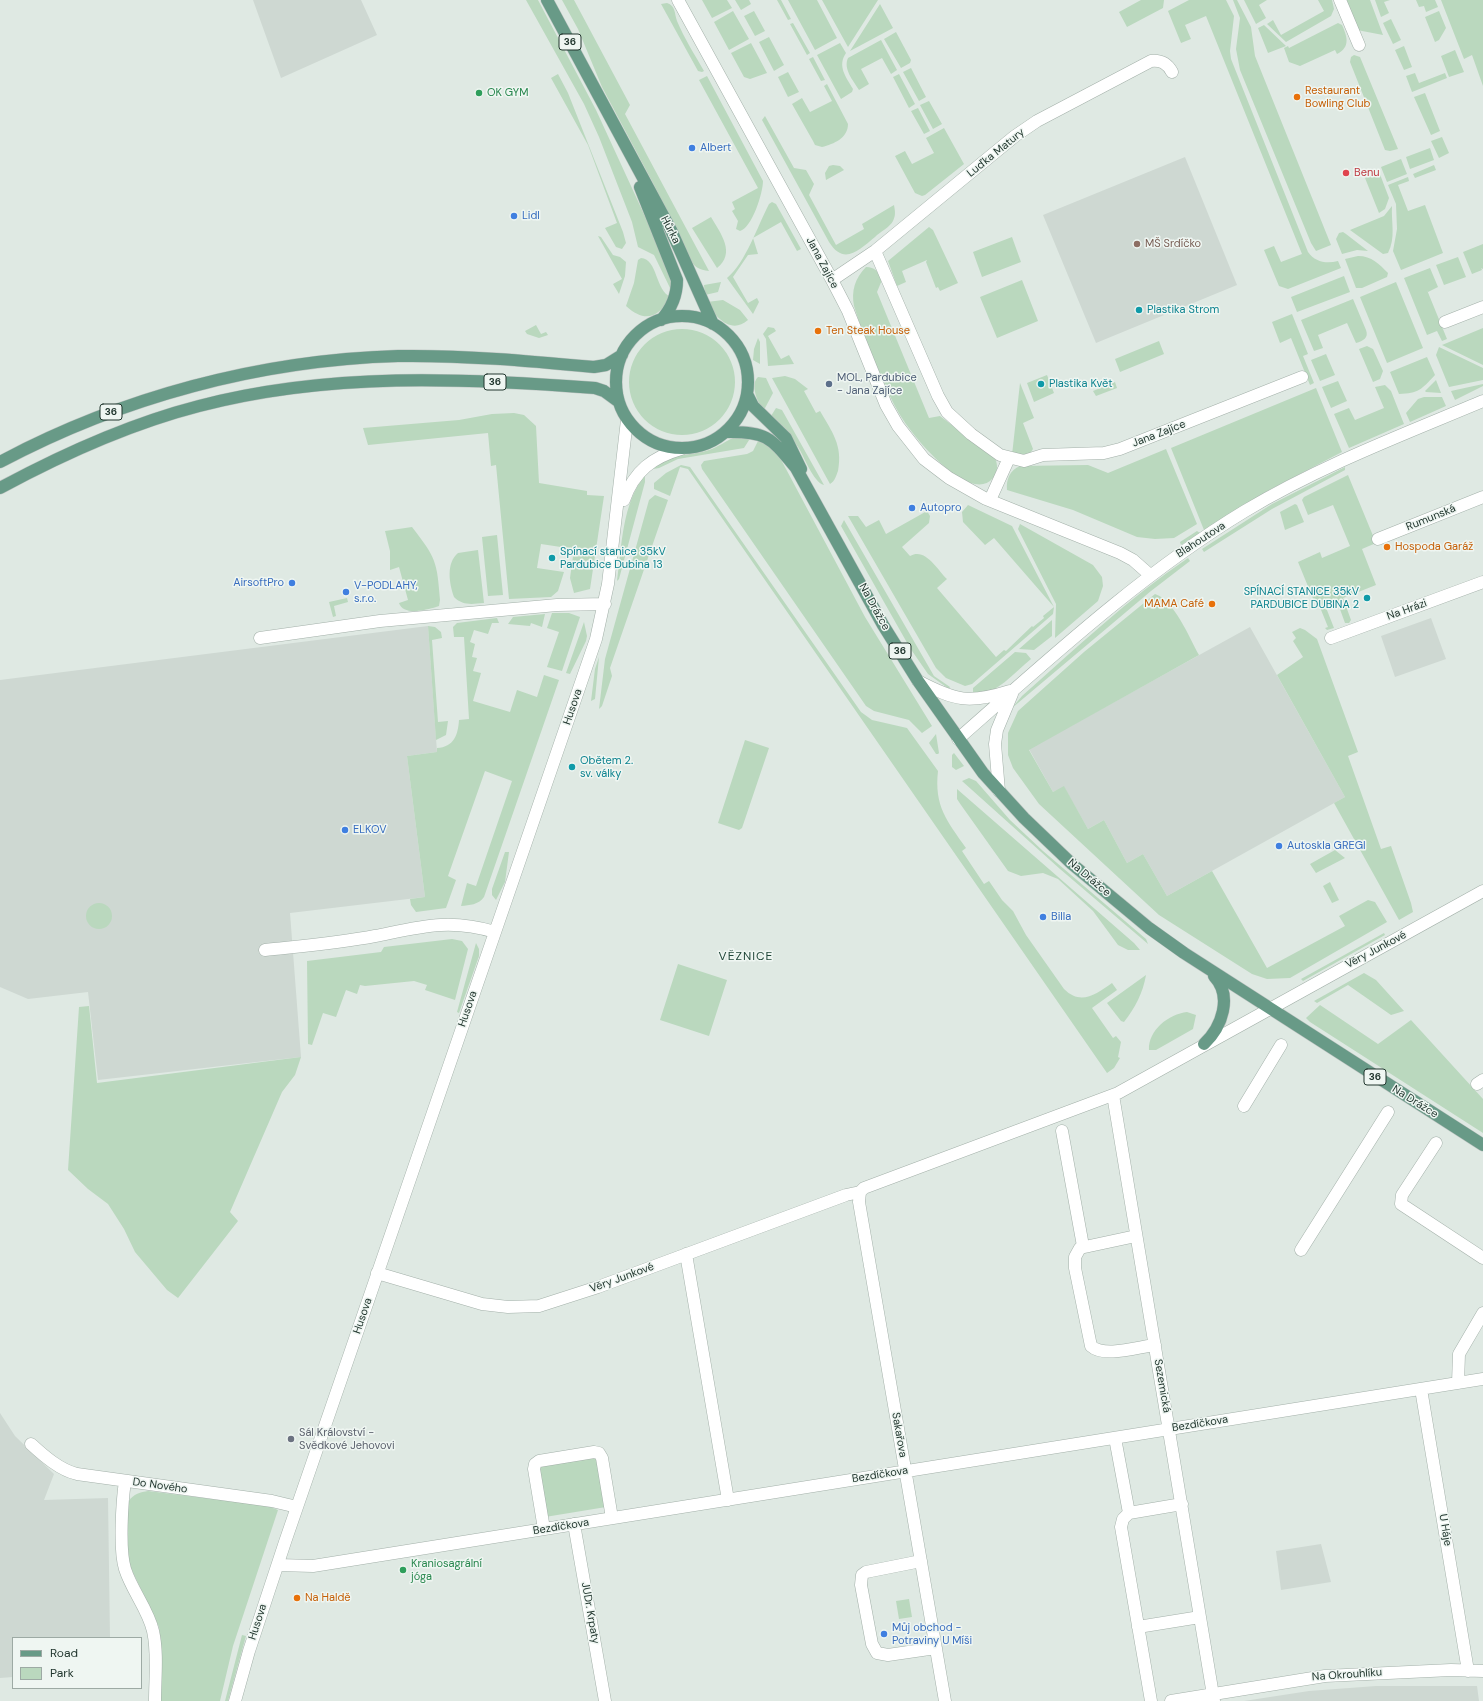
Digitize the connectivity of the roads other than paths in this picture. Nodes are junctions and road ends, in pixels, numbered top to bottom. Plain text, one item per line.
1 (547, 0) edge
2 (678, 0) edge
3 (1340, 0) edge
4 (1359, 45) dead end
5 (1172, 72) dead end
6 (620, 139) junction
7 (875, 251) junction
8 (832, 280) junction
9 (1483, 306) edge
10 (661, 320) junction
11 (1445, 322) dead end
12 (713, 324) junction
13 (622, 355) junction
14 (1302, 377) dead end
15 (747, 394) junction
16 (1483, 401) edge
17 (619, 402) junction
18 (627, 420) junction
19 (726, 432) junction
20 (681, 448) junction
21 (1009, 458) junction
22 (0, 462) edge
23 (0, 488) edge
24 (812, 494) junction
25 (1483, 497) edge
26 (990, 500) junction
27 (1378, 539) dead end
28 (614, 546) junction
29 (1150, 575) junction
30 (1483, 582) edge
31 (605, 604) junction
32 (260, 638) dead end
33 (1331, 638) dead end
34 (918, 681) junction
35 (1015, 689) junction
36 (958, 739) junction
37 (999, 791) junction
38 (1483, 891) edge
39 (495, 932) junction
40 (265, 950) dead end
41 (1202, 966) junction
42 (1268, 1008) junction
43 (1204, 1044) junction
44 (1281, 1045) dead end
45 (1113, 1095) junction
46 (1244, 1106) dead end
47 (1388, 1112) dead end
48 (1062, 1131) dead end
49 (1436, 1143) dead end
50 (1483, 1145) edge
51 (860, 1192) junction
52 (1136, 1236) junction
53 (1083, 1246) junction
54 (1301, 1250) dead end
55 (686, 1254) junction
56 (1483, 1258) edge
57 (377, 1273) junction
58 (1483, 1313) edge
59 (1155, 1345) junction
60 (1483, 1379) edge
61 (1458, 1383) junction
62 (1421, 1389) junction
63 (1169, 1429) junction
64 (1115, 1438) junction
65 (31, 1444) dead end
66 (906, 1471) junction
67 (124, 1481) junction
68 (728, 1500) junction
69 (1182, 1504) junction
70 (297, 1507) junction
71 (1128, 1513) junction
72 (612, 1518) junction
73 (574, 1524) junction
74 (544, 1529) junction
75 (921, 1561) junction
76 (278, 1565) junction
77 (1200, 1617) junction
78 (1138, 1627) junction
79 (936, 1648) junction
80 (1468, 1671) junction
81 (1483, 1671) edge
82 (1214, 1697) edge
83 (155, 1701) edge
84 (235, 1701) edge
85 (605, 1701) edge
86 (945, 1701) edge
87 (1151, 1701) edge
88 (1171, 1701) edge

1 - 6 main road, Hůrka / 36
2 - 8 street, Jana Zajíce
3 - 4 street
5 - 7 street, Luďka Matury
6 - 10 main road, Hůrka / 36
6 - 12 main road, Hůrka / 36
7 - 8 street, Luďka Matury
7 - 21 street, Jana Zajíce
8 - 26 street, Jana Zajíce
9 - 11 street
10 - 12 main road, Husova / 36
10 - 13 main road, Husova / 36
12 - 15 main road, Husova / 36
13 - 17 main road, Husova / 36
13 - 22 main road, 36
14 - 21 street, Jana Zajíce
15 - 19 main road, Husova / 36
15 - 24 main road, Na Drážce / 36
16 - 29 street, Blahoutova
17 - 18 main road, Husova / 36
17 - 23 main road, 36
18 - 20 main road, Husova / 36
18 - 28 street, Husova
19 - 20 main road, Husova / 36
19 - 24 main road, Na Drážce / 36
20 - 28 street, Husova
21 - 26 street
24 - 34 main road, Na Drážce / 36
25 - 27 street, Rumunská
26 - 29 street, Jana Zajíce
28 - 31 street, Husova
29 - 35 street, Blahoutova
30 - 33 street, Na Hrázi
31 - 32 street
31 - 39 street, Husova
34 - 35 street
34 - 36 main road, Na Drážce / 36
35 - 36 street, Blahoutova
35 - 37 street
36 - 37 main road, Na Drážce / 36
37 - 41 main road, Na Drážce / 36
38 - 42 street, Věry Junkové
39 - 40 street
39 - 57 street, Husova
41 - 42 main road, Na Drážce / 36
41 - 43 main road
42 - 43 street, Věry Junkové
42 - 50 main road, Na Drážce / 36
43 - 45 street, Věry Junkové
44 - 46 street
45 - 51 street, Věry Junkové
45 - 52 street, Sezemická
47 - 54 street
48 - 53 street
49 - 56 street
51 - 55 street, Věry Junkové
51 - 66 street, Sakařova
52 - 53 street
52 - 59 street, Sezemická
53 - 59 street
55 - 57 street, Věry Junkové
55 - 68 street
57 - 70 street, Husova
58 - 61 street
59 - 63 street, Sezemická
60 - 61 street, Bezdíčkova
61 - 62 street, Bezdíčkova
62 - 63 street, Bezdíčkova
62 - 80 street, U Háje
63 - 64 street, Bezdíčkova
63 - 69 street, Sezemická
64 - 66 street, Bezdíčkova
64 - 71 street
65 - 67 street, Do Nového
66 - 68 street, Bezdíčkova
66 - 75 street, Sakařova
67 - 70 street, Do Nového
67 - 83 street
68 - 72 street, Bezdíčkova
69 - 71 street
69 - 77 street, Sezemická
70 - 76 street, Husova
71 - 78 street
72 - 73 street, Bezdíčkova
72 - 74 street
73 - 74 street, Bezdíčkova
73 - 85 street, JUDr. Krpaty
74 - 76 street, Bezdíčkova
75 - 79 street, Sakařova
75 - 79 street
76 - 84 street, Husova
77 - 78 street
77 - 82 street, Sezemická
78 - 87 street
79 - 86 street, Sakařova
80 - 81 street, Na Okrouhlíku
80 - 82 street, Na Okrouhlíku
82 - 88 street, Na Okrouhlíku

